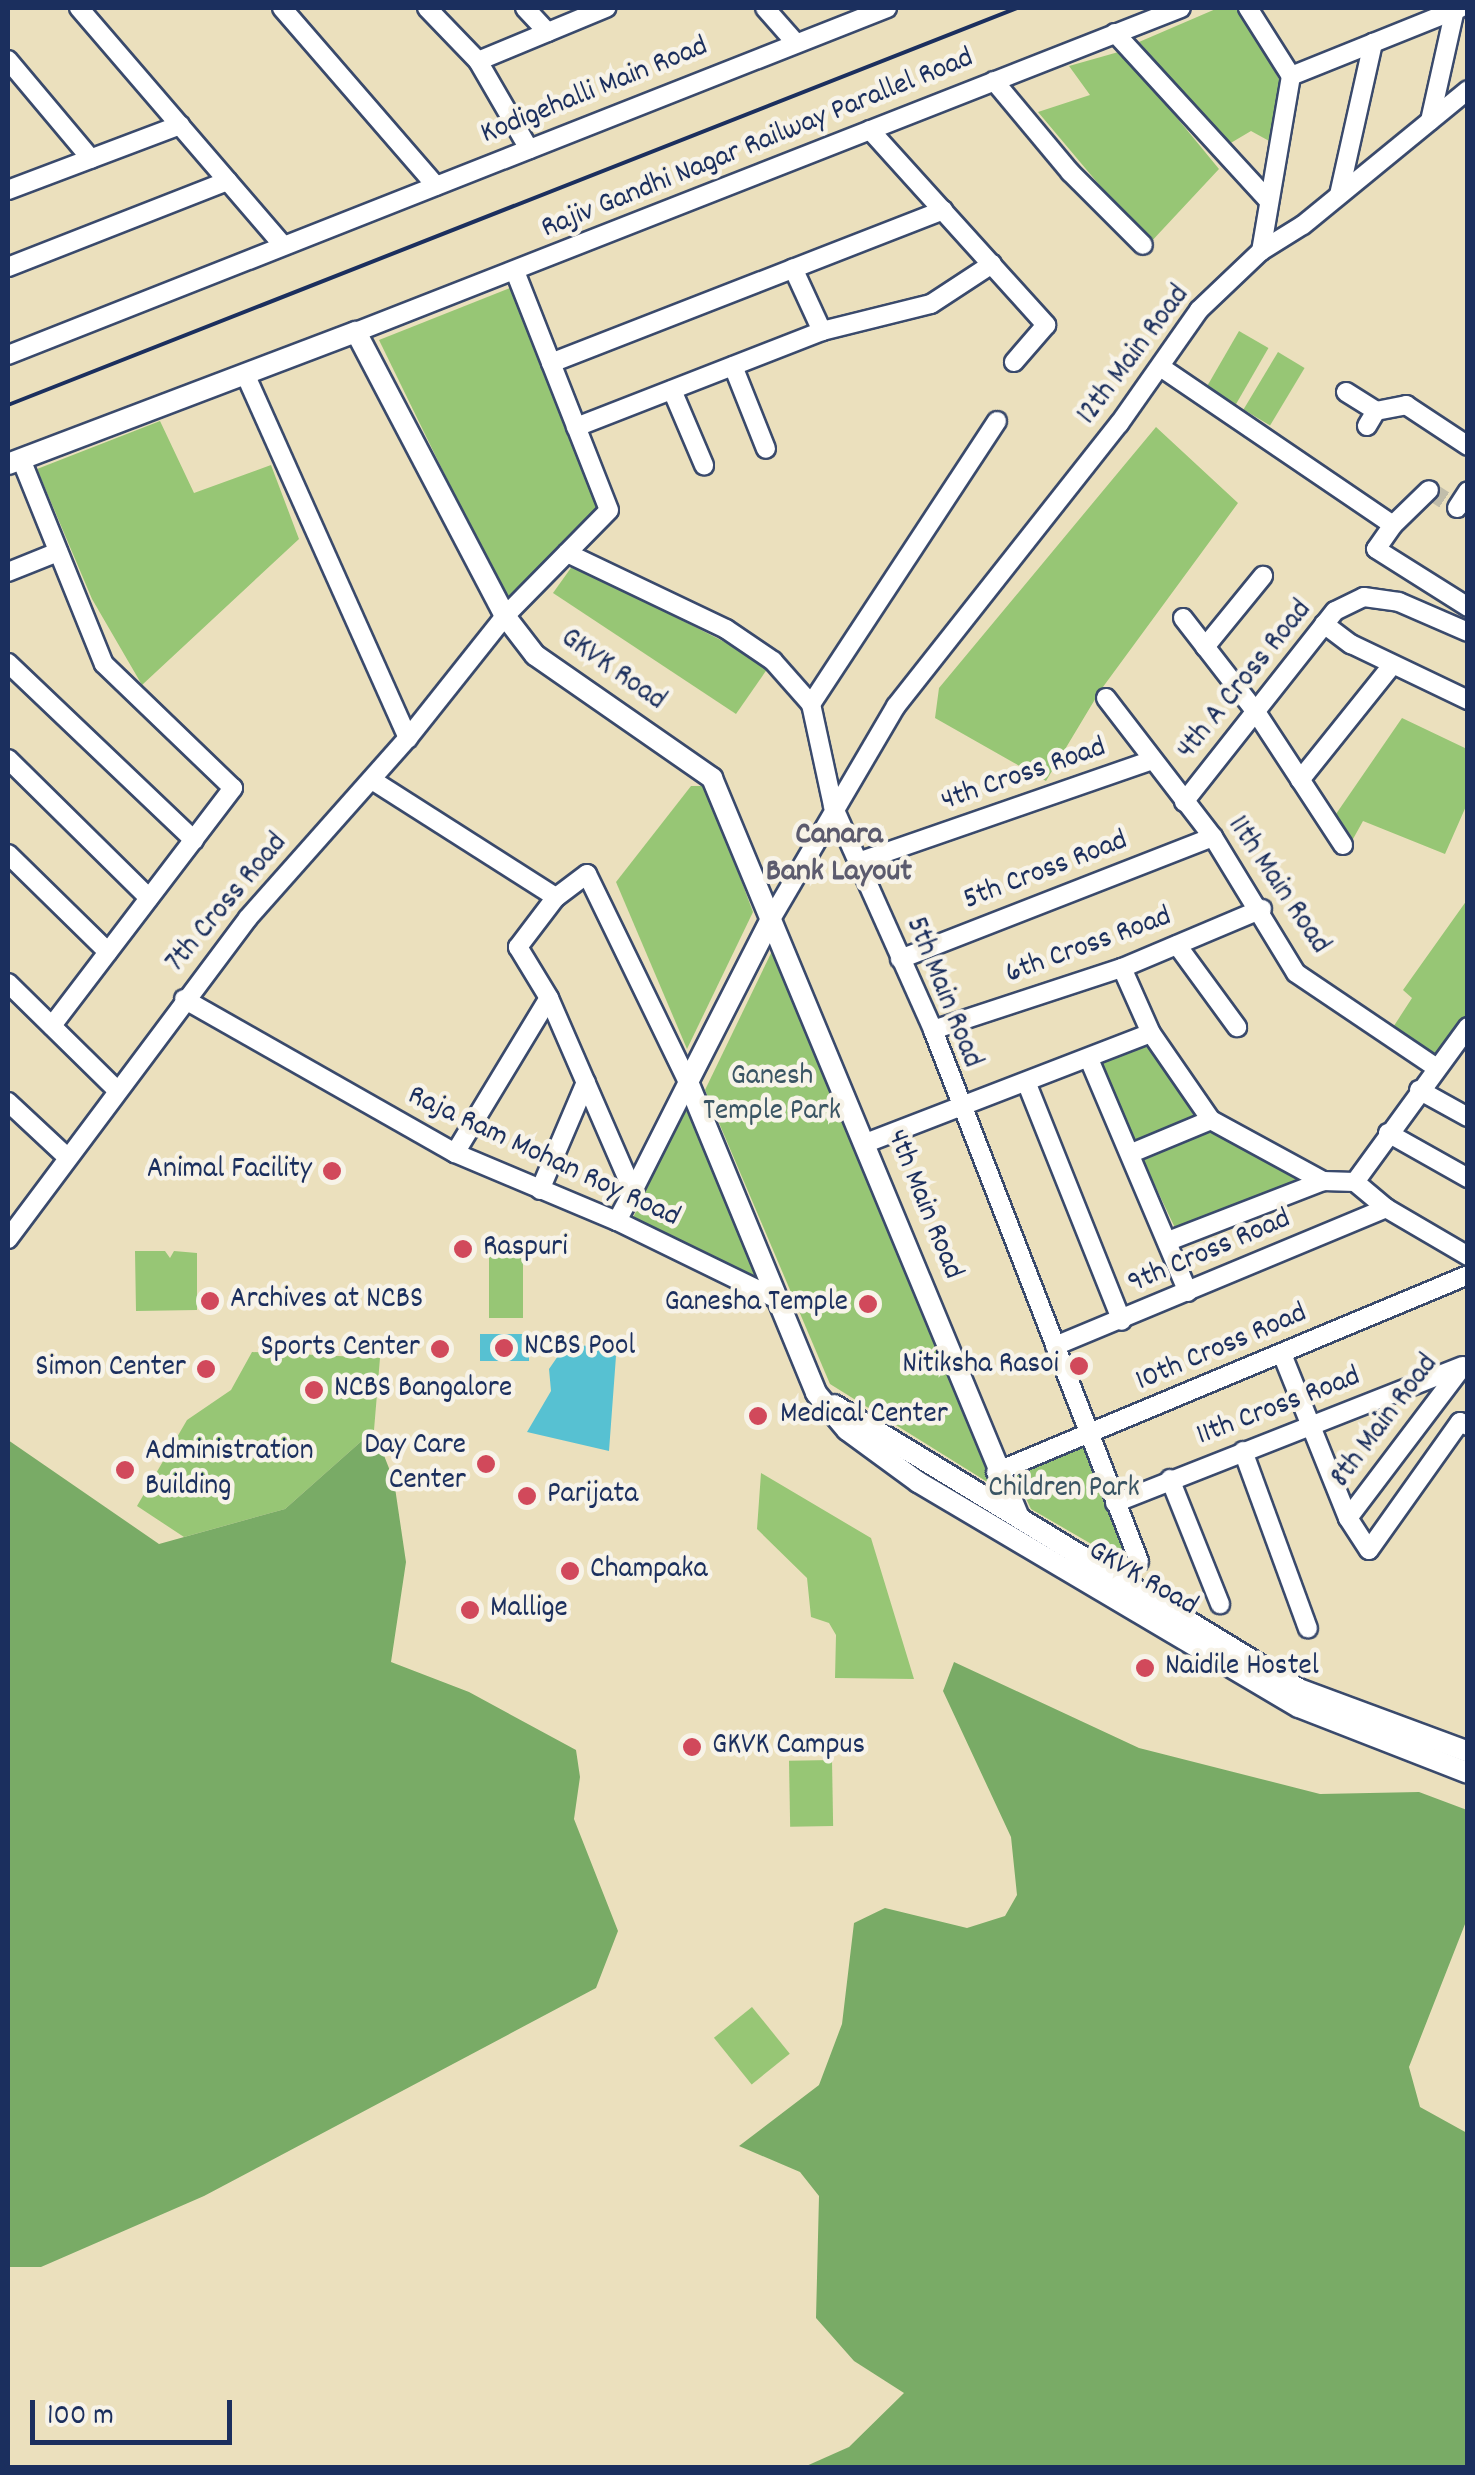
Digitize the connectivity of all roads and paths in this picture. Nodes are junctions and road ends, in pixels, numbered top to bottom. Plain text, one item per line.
1 (79, 8) edge
2 (282, 8) edge
3 (427, 8) edge
4 (525, 8) edge
5 (606, 8) edge
6 (765, 8) edge
7 (887, 8) edge
8 (1180, 8) edge
9 (1248, 8) edge
10 (1458, 8) edge
11 (548, 32) junction
12 (1115, 33) junction
13 (795, 42) junction
14 (1373, 43) junction
15 (8, 60) edge
16 (478, 61) junction
17 (1291, 76) junction
18 (994, 81) junction
19 (1468, 90) edge
20 (1430, 121) junction
21 (180, 125) junction
22 (870, 130) junction
23 (529, 149) junction
24 (91, 159) junction
25 (228, 181) junction
26 (10, 185) edge
27 (436, 186) junction
28 (1339, 194) junction
29 (1269, 202) junction
30 (942, 210) junction
31 (281, 243) junction
32 (1143, 245) dead end
33 (1261, 250) junction
34 (992, 264) junction
35 (8, 267) edge
36 (793, 268) junction
37 (515, 271) junction
38 (356, 332) junction
39 (822, 332) junction
40 (8, 355) edge
41 (1014, 362) dead end
42 (551, 363) junction
43 (732, 366) junction
44 (1162, 368) junction
45 (246, 376) junction
46 (672, 390) junction
47 (1346, 392) dead end
48 (997, 421) dead end
49 (576, 427) junction
50 (1468, 446) edge
51 (766, 449) dead end
52 (14, 462) edge
53 (704, 465) dead end
54 (1430, 490) dead end
55 (1468, 491) edge
56 (1458, 508) dead end
57 (1394, 525) junction
58 (58, 552) junction
59 (568, 552) junction
60 (8, 572) edge
61 (1263, 576) dead end
62 (1468, 607) edge
63 (505, 616) junction
64 (1183, 618) dead end
65 (1324, 624) junction
66 (1468, 632) edge
67 (1205, 647) junction
68 (8, 663) edge
69 (1392, 666) junction
70 (1106, 698) dead end
71 (1468, 700) edge
72 (811, 704) junction
73 (1256, 712) junction
74 (408, 738) junction
75 (8, 760) edge
76 (1152, 760) junction
77 (372, 780) junction
78 (1300, 780) junction
79 (1184, 802) junction
80 (833, 806) junction
81 (1212, 837) junction
82 (194, 840) junction
83 (1343, 845) dead end
84 (8, 854) edge
85 (858, 862) junction
86 (556, 896) junction
87 (149, 898) junction
88 (1262, 909) junction
89 (771, 919) junction
90 (1178, 945) junction
91 (108, 952) junction
92 (900, 959) junction
93 (1122, 968) junction
94 (8, 982) edge
95 (549, 998) junction
96 (184, 999) junction
97 (52, 1026) junction
98 (1237, 1027) dead end
99 (1468, 1027) edge
100 (933, 1030) junction
101 (1152, 1034) junction
102 (1461, 1049) edge
103 (1088, 1059) junction
104 (1437, 1068) junction
105 (586, 1082) junction
106 (688, 1082) junction
107 (1027, 1084) junction
108 (116, 1088) junction
109 (1419, 1090) junction
110 (8, 1102) edge
111 (956, 1104) junction
112 (1468, 1118) edge
113 (1211, 1120) junction
114 (1388, 1133) junction
115 (866, 1143) junction
116 (1134, 1152) junction
117 (455, 1154) junction
118 (66, 1157) junction
119 (1468, 1178) edge
120 (1323, 1181) junction
121 (1356, 1182) junction
122 (540, 1190) junction
123 (632, 1191) junction
124 (1386, 1208) junction
125 (617, 1220) junction
126 (8, 1239) edge
127 (1171, 1240) junction
128 (1468, 1256) edge
129 (1468, 1275) edge
130 (1188, 1292) junction
131 (778, 1300) junction
132 (1122, 1321) junction
133 (1055, 1346) junction
134 (1282, 1354) junction
135 (1465, 1362) edge
136 (816, 1393) junction
137 (1468, 1426) edge
138 (1309, 1428) junction
139 (1090, 1434) junction
140 (1242, 1450) junction
141 (996, 1472) junction
142 (1170, 1479) junction
143 (1115, 1503) junction
144 (1018, 1515) junction
145 (1348, 1518) junction
146 (1040, 1529) junction
147 (1028, 1548) junction
148 (1139, 1562) dead end
149 (1220, 1604) dead end
150 (1308, 1629) dead end
151 (1465, 1762) edge

1 - 21 street
2 - 27 street
3 - 16 street
4 - 11 street
5 - 11 street
6 - 13 street
7 - 13 street, Kodigehalli Main Road
8 - 12 street, Rajiv Gandhi Nagar Railway Parallel Road
9 - 17 street
10 - 14 street
10 - 20 street
11 - 16 street
12 - 18 street, Rajiv Gandhi Nagar Railway Parallel Road
12 - 29 street
13 - 23 street, Kodigehalli Main Road
14 - 17 street
14 - 28 street
15 - 24 street
16 - 23 street
17 - 29 street
18 - 22 street, Rajiv Gandhi Nagar Railway Parallel Road
18 - 32 street
19 - 20 street, 12th Main Road
20 - 28 street, 12th Main Road
21 - 24 street
21 - 25 street
22 - 30 street
22 - 37 street, Rajiv Gandhi Nagar Railway Parallel Road
23 - 27 street, Kodigehalli Main Road
24 - 26 street
25 - 31 street
25 - 35 street
27 - 31 street, Kodigehalli Main Road
28 - 33 street, 12th Main Road
29 - 33 street
30 - 34 street
30 - 36 street
31 - 40 street, Kodigehalli Main Road
33 - 44 street, 12th Main Road
34 - 39 street
34 - 41 street
36 - 39 street
36 - 42 street
37 - 38 street, Rajiv Gandhi Nagar Railway Parallel Road
37 - 42 street
38 - 45 main road
38 - 63 main road, GKVK Road
39 - 43 street
42 - 49 street
43 - 46 street
43 - 51 street
44 - 57 street
44 - 80 street, 12th Main Road
45 - 52 main road
45 - 74 street
46 - 49 street
46 - 53 street
47 - 50 street
48 - 72 street
49 - 59 street, 7th Cross Road
52 - 58 street
54 - 57 street
55 - 56 street
57 - 62 street
58 - 60 street
58 - 82 street
59 - 63 street, 7th Cross Road
59 - 72 street
61 - 67 street
63 - 74 street, 7th Cross Road
63 - 89 main road, GKVK Road
64 - 67 street
65 - 66 street, 4th A Cross Road
65 - 69 street
65 - 73 street, 4th A Cross Road
67 - 73 street
68 - 82 street
69 - 71 street
69 - 78 street
70 - 76 street, 11th Main Road
72 - 80 street, 5th Main Road
73 - 78 street
73 - 79 street, 4th A Cross Road
74 - 77 street, 7th Cross Road
75 - 87 street
76 - 79 street, 11th Main Road
76 - 85 street, 4th Cross Road
77 - 86 street
77 - 96 street, 7th Cross Road
78 - 83 street
79 - 81 street, 11th Main Road
80 - 85 street, 5th Main Road
80 - 89 street, 12th Main Road
81 - 88 street, 11th Main Road
81 - 92 street, 5th Cross Road
82 - 87 street
84 - 91 street
85 - 92 street, 5th Main Road
86 - 95 street
86 - 106 street
87 - 91 street
88 - 90 street, 6th Cross Road
88 - 104 street, 11th Main Road
89 - 106 main road
89 - 115 main road, 4th Main Road
90 - 93 street, 6th Cross Road
90 - 98 street
91 - 97 street
92 - 100 street, 5th Main Road
93 - 100 street, 6th Cross Road
93 - 101 street
94 - 97 street
95 - 105 street
95 - 117 street
96 - 108 street, 7th Cross Road
96 - 117 street, Raja Ram Mohan Roy Road
97 - 108 street
99 - 102 street
100 - 111 street, 5th Main Road
101 - 103 street
101 - 113 street
102 - 104 street
103 - 107 street
103 - 116 street
104 - 109 street
105 - 122 street
105 - 123 street
106 - 123 street
106 - 131 main road, GKVK Road
107 - 111 street
107 - 132 street
108 - 118 street, 7th Cross Road
109 - 112 street
109 - 114 street
110 - 118 street
111 - 115 street
111 - 133 street, 5th Main Road
113 - 116 street
113 - 120 street
114 - 119 street
114 - 121 street
115 - 141 main road, 4th Main Road
116 - 127 street
117 - 122 street, Raja Ram Mohan Roy Road
118 - 126 street, 7th Cross Road
120 - 121 street
120 - 127 street
121 - 124 street
122 - 125 street, Raja Ram Mohan Roy Road
123 - 125 street
124 - 128 street
124 - 130 street, 9th Cross Road
125 - 131 street, Raja Ram Mohan Roy Road
127 - 130 street
129 - 134 street, 10th Cross Road
130 - 132 street, 9th Cross Road
131 - 136 main road, GKVK Road
132 - 133 street, 9th Cross Road
133 - 139 street, 5th Main Road
134 - 138 street
134 - 139 street, 10th Cross Road
135 - 138 street, 11th Cross Road
135 - 145 street, 8th Main Road
136 - 144 main road, GKVK Road
136 - 147 main road, GKVK Road
137 - 145 street
138 - 140 street, 11th Cross Road
138 - 145 street
139 - 141 street, 10th Cross Road
139 - 143 street, 5th Main Road
140 - 142 street, 11th Cross Road
140 - 150 street
141 - 144 main road, 4th Main Road
142 - 143 street, 11th Cross Road
142 - 149 street
143 - 148 street, 5th Main Road
144 - 146 main road, GKVK Road
146 - 147 main road
146 - 151 main road, GKVK Road
147 - 151 main road, GKVK Road

